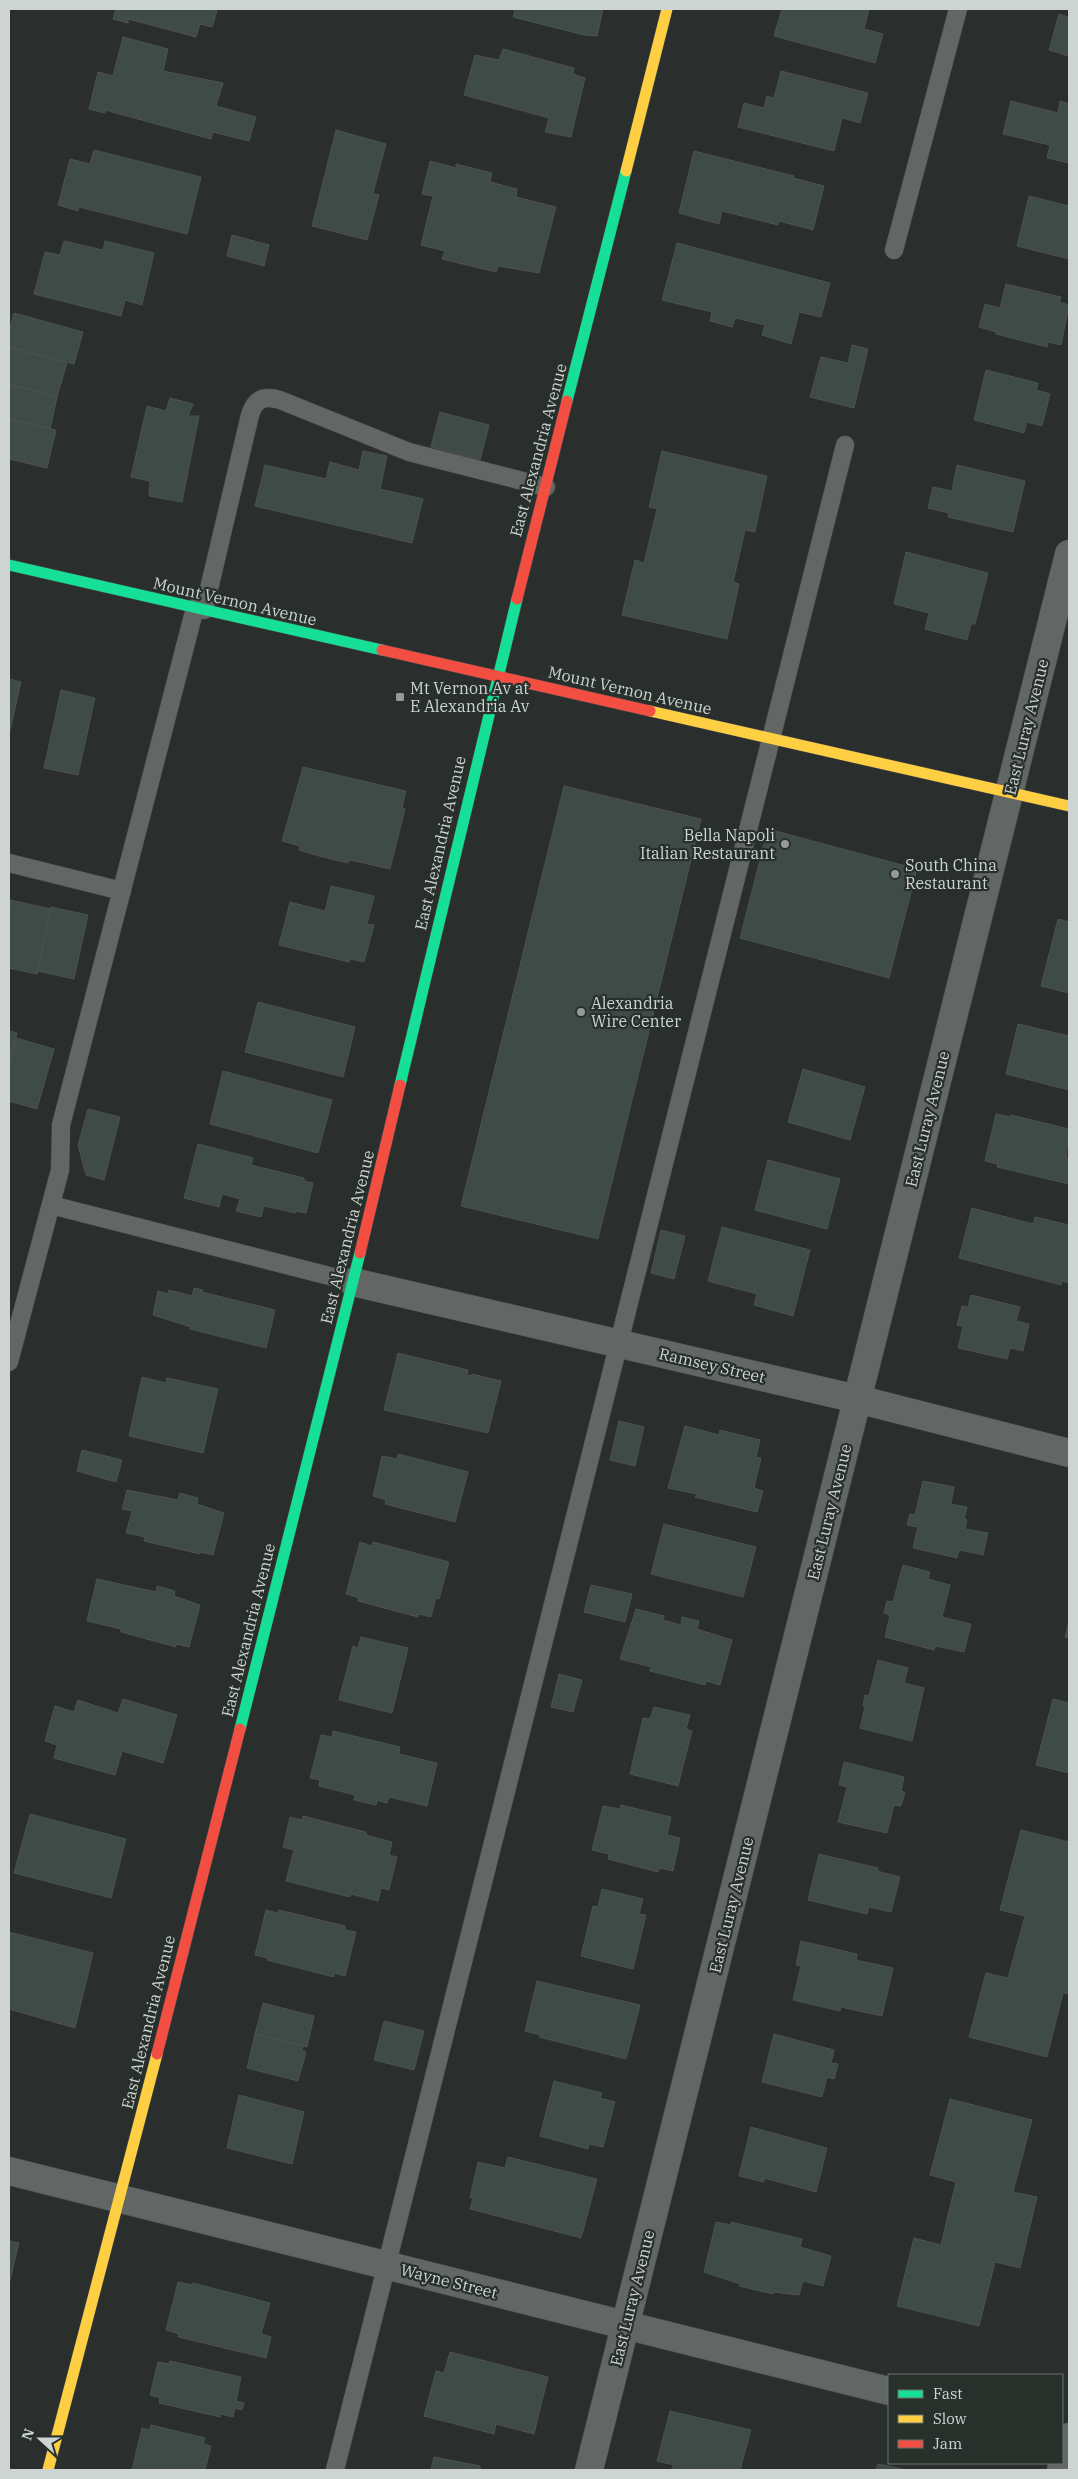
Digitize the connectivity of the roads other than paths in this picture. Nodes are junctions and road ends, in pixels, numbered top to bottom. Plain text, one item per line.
1 (667, 9) edge
2 (958, 9) edge
3 (894, 250) dead end
4 (845, 445) dead end
5 (546, 486) junction
6 (1069, 554) edge
7 (9, 566) edge
8 (199, 609) junction
9 (496, 677) junction
10 (769, 738) junction
11 (1010, 793) junction
12 (1069, 806) edge
13 (9, 863) edge
14 (122, 891) junction
15 (51, 1205) junction
16 (353, 1282) junction
17 (619, 1344) junction
18 (9, 1362) edge
19 (857, 1398) junction
20 (1069, 1453) edge
21 (9, 2171) edge
22 (120, 2200) junction
23 (388, 2266) junction
24 (626, 2325) junction
25 (888, 2391) edge
26 (1069, 2436) edge
27 (1063, 2462) edge
28 (48, 2470) edge
29 (335, 2470) edge
30 (589, 2470) edge

1 - 5 street, East Alexandria Avenue
2 - 3 lane
4 - 10 lane
5 - 8 lane
5 - 9 street, East Alexandria Avenue
6 - 11 street, East Luray Avenue
7 - 8 street, Mount Vernon Avenue
8 - 9 street, Mount Vernon Avenue
8 - 14 lane
9 - 10 street, Mount Vernon Avenue
9 - 16 street, East Alexandria Avenue
10 - 11 street, Mount Vernon Avenue
10 - 17 lane
11 - 12 street, Mount Vernon Avenue
11 - 19 street, East Luray Avenue
13 - 14 lane
14 - 15 lane
15 - 16 lane
15 - 18 lane
16 - 17 street, Ramsey Street
16 - 22 street, East Alexandria Avenue
17 - 19 street, Ramsey Street
17 - 23 lane
19 - 20 street, Ramsey Street
19 - 24 street, East Luray Avenue
21 - 22 street, Wayne Street
22 - 23 street, Wayne Street
22 - 28 street, East Alexandria Avenue
23 - 24 street, Wayne Street
23 - 29 lane
24 - 25 street, Wayne Street
24 - 30 street, East Luray Avenue
26 - 27 street

